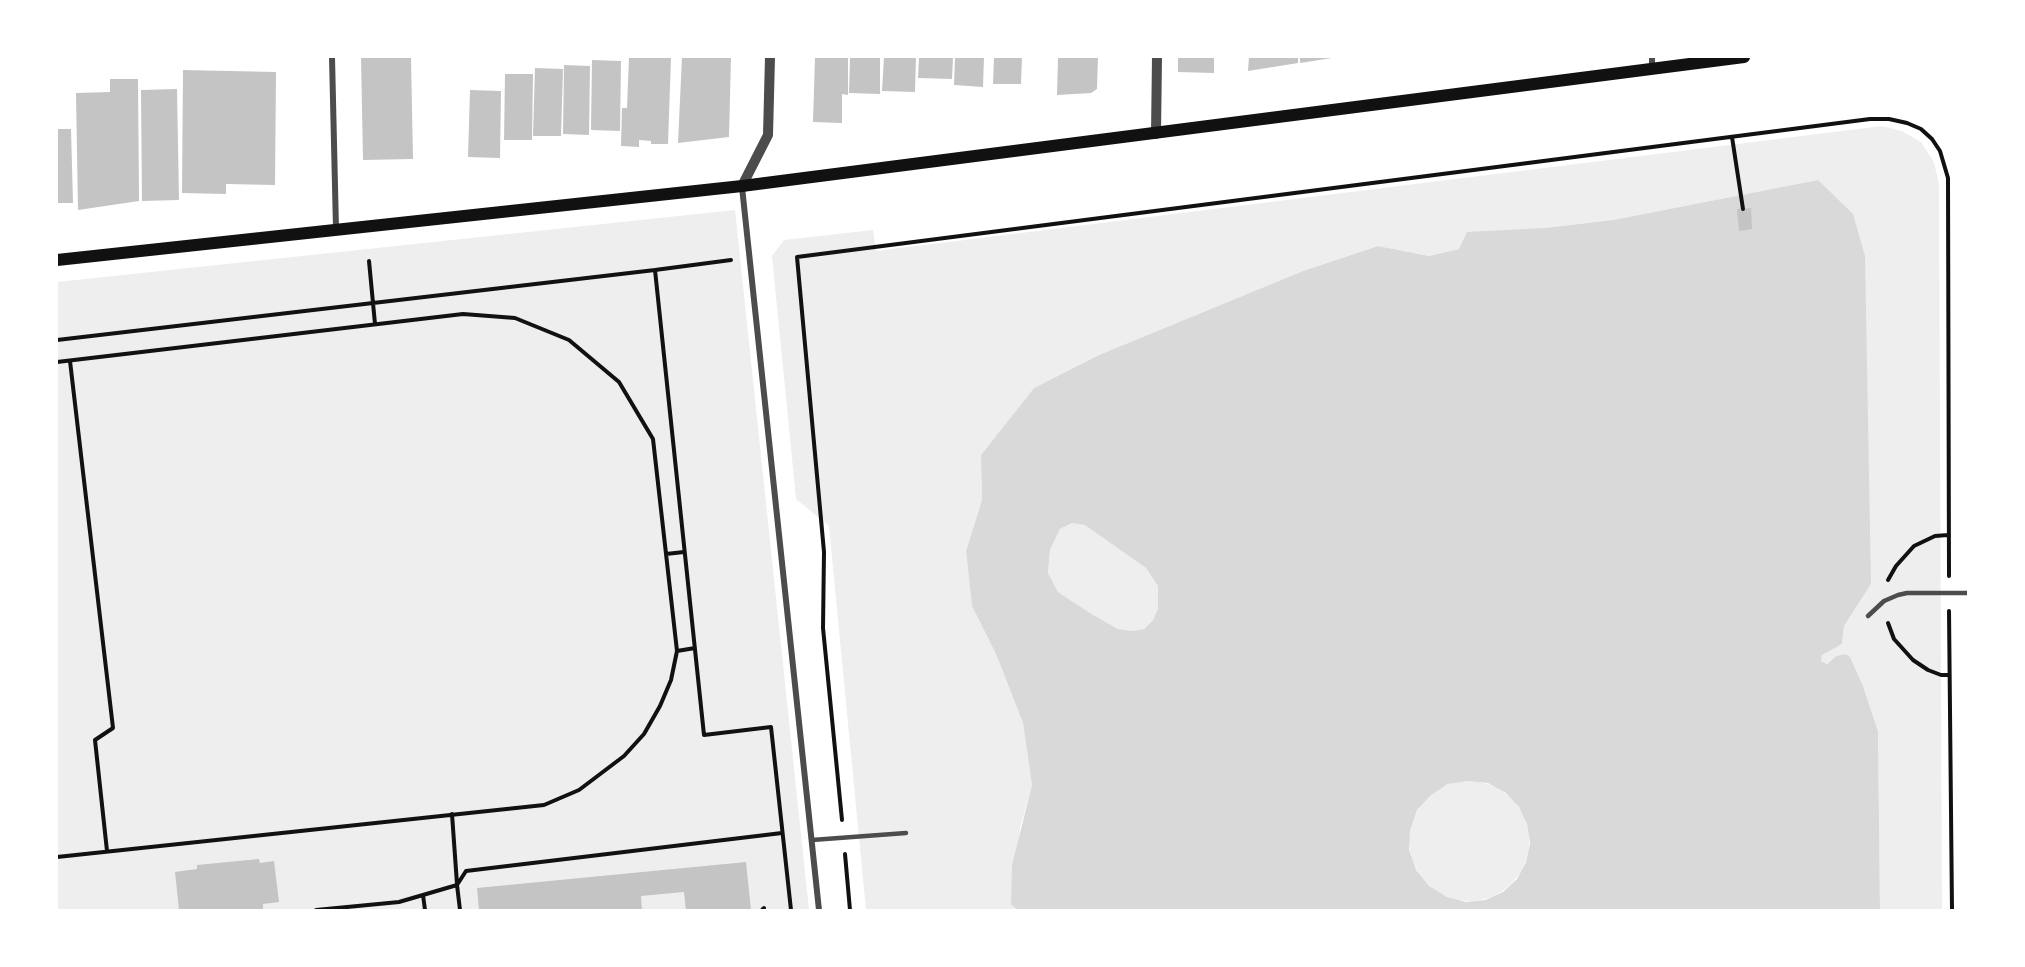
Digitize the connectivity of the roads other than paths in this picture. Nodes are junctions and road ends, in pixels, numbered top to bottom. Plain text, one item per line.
1 (332, 57) edge
2 (770, 57) edge
3 (1156, 57) edge
4 (1744, 57) edge
5 (1652, 63) edge
6 (1156, 134) junction
7 (742, 186) junction
8 (336, 229) junction
9 (57, 260) edge
10 (1968, 593) edge
11 (1868, 616) dead end
12 (906, 833) dead end
13 (812, 840) junction
14 (819, 910) edge

1 - 8 street
2 - 7 street
3 - 6 street
4 - 5 main road
5 - 6 main road
6 - 7 main road
7 - 8 main road
7 - 13 street
8 - 9 main road
10 - 11 lane
12 - 13 lane
13 - 14 street

